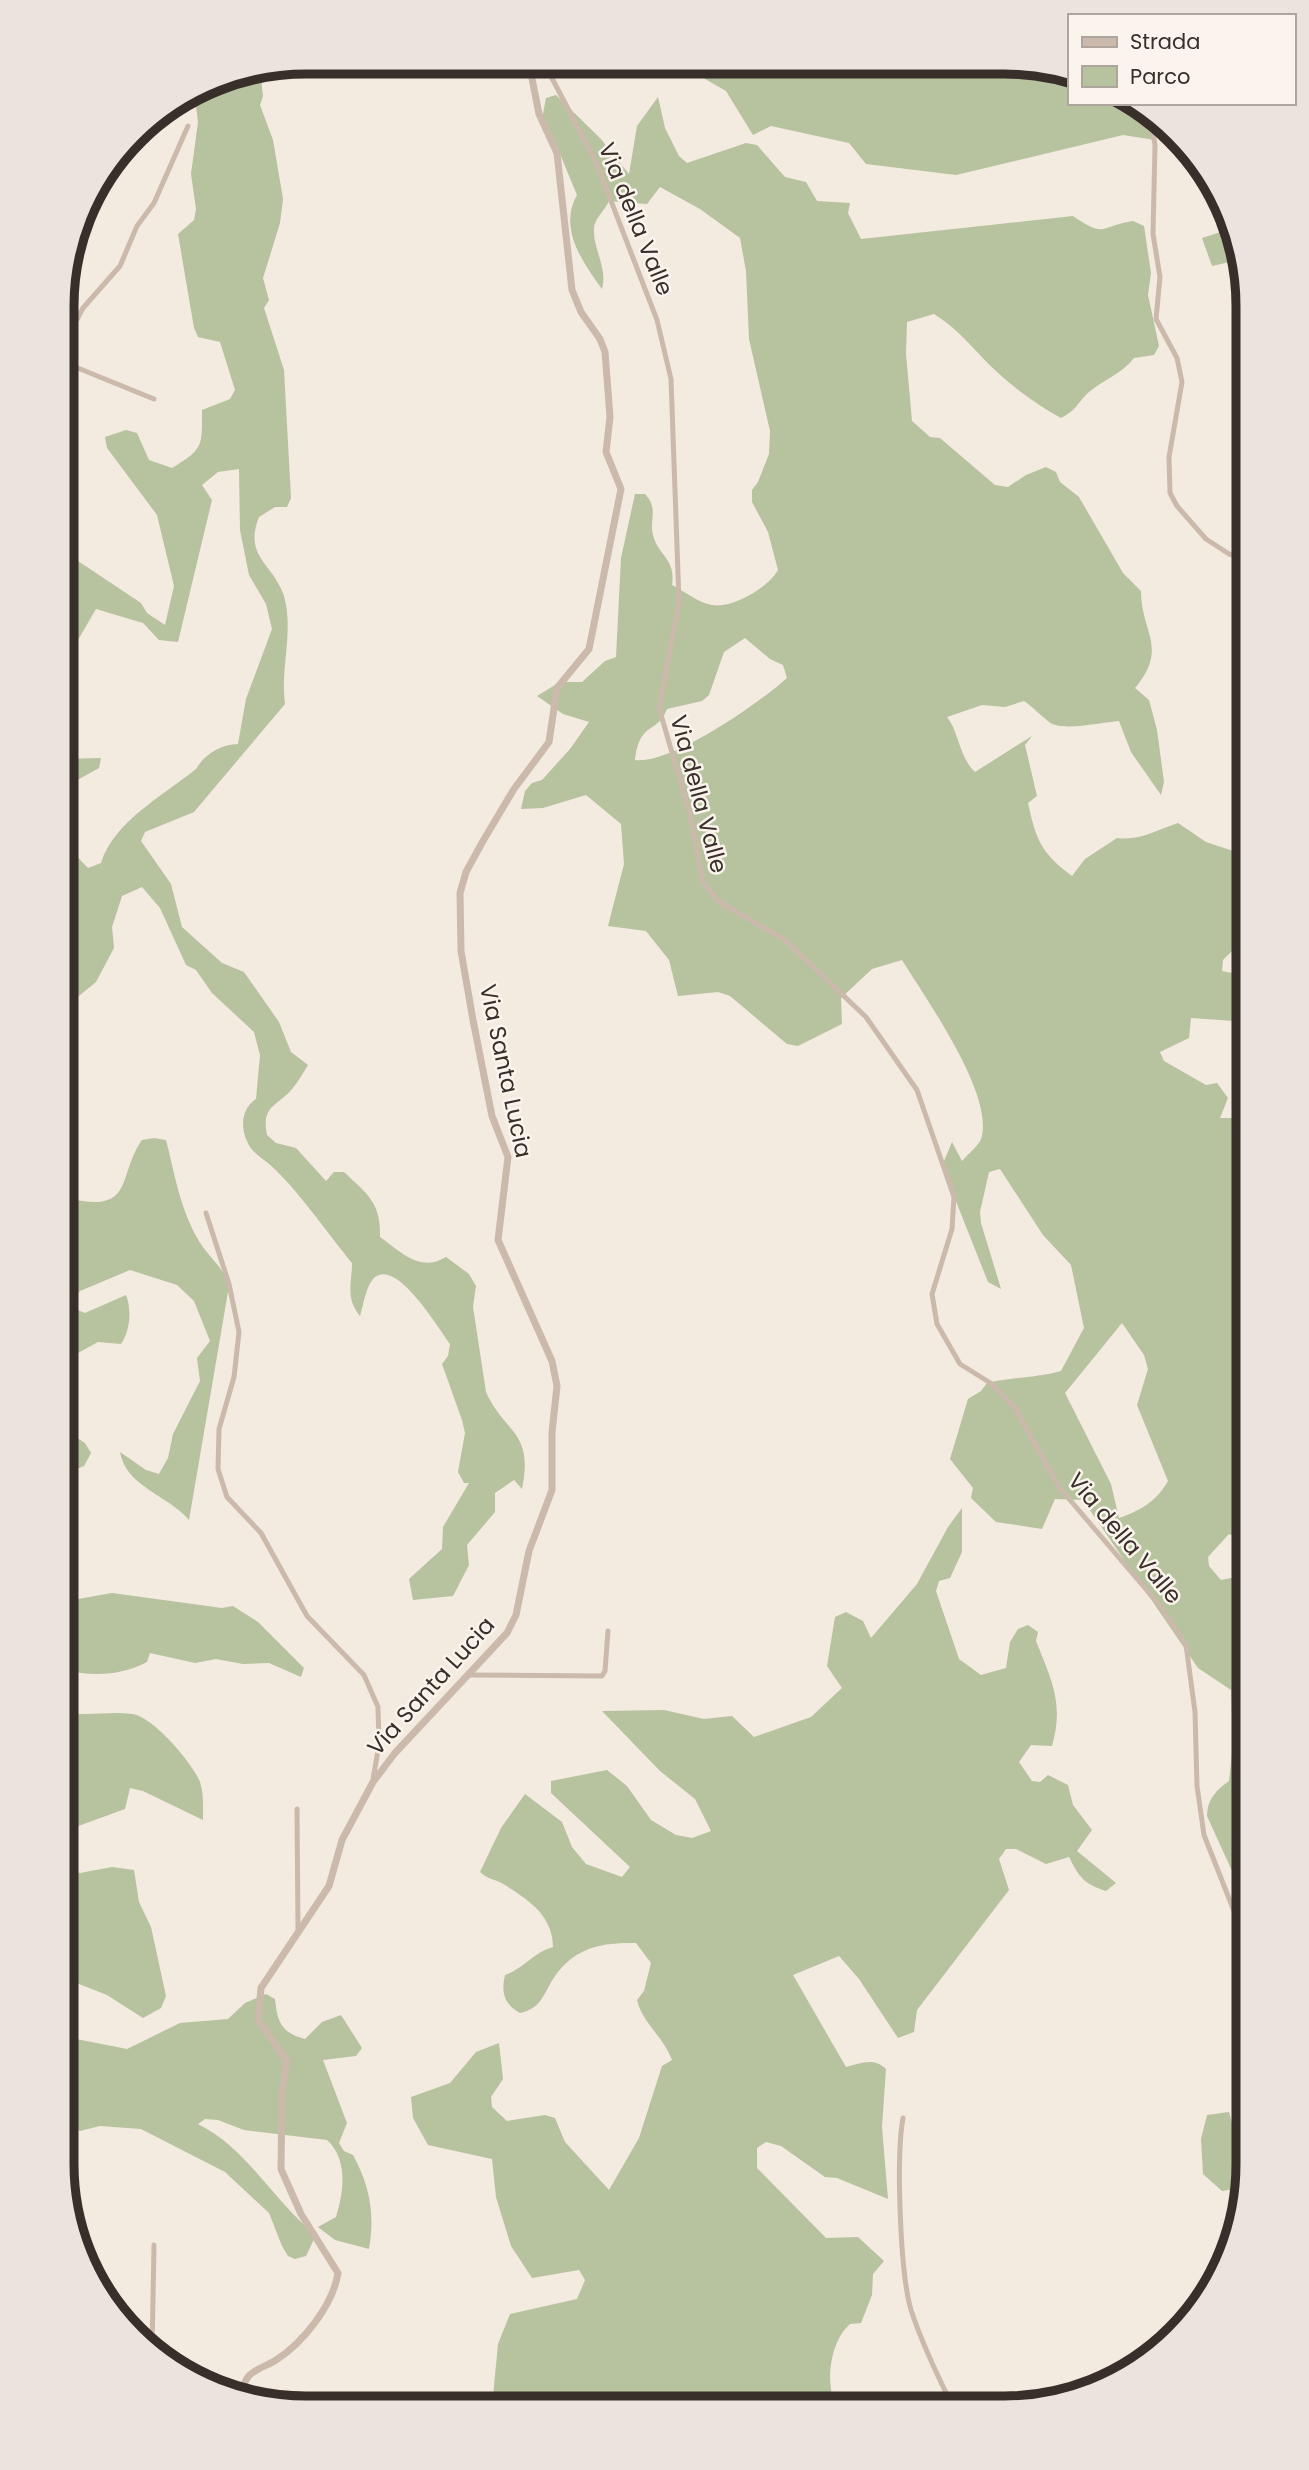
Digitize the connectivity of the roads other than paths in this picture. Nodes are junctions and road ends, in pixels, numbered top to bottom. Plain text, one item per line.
1 (531, 74) edge
2 (550, 74) edge
3 (188, 126) dead end
4 (1153, 129) edge
5 (74, 325) edge
6 (74, 366) edge
7 (154, 399) dead end
8 (1236, 556) edge
9 (1236, 1131) edge
10 (1234, 1134) dead end
11 (206, 1213) dead end
12 (608, 1631) dead end
13 (467, 1675) junction
14 (373, 1782) junction
15 (297, 1809) dead end
16 (1235, 1914) edge
17 (298, 1930) junction
18 (903, 2118) dead end
19 (154, 2245) dead end
20 (152, 2337) edge
21 (244, 2388) edge
22 (948, 2396) edge

1 - 13 street, Via Santa Lucia
2 - 16 street, Via della Valle
3 - 5 street
4 - 8 street
6 - 7 street
9 - 10 street
11 - 14 street
12 - 13 street
13 - 14 street, Via Santa Lucia
14 - 17 street, Via Santa Lucia
15 - 17 street
17 - 21 street, Via Santa Lucia
18 - 22 street
19 - 20 street

